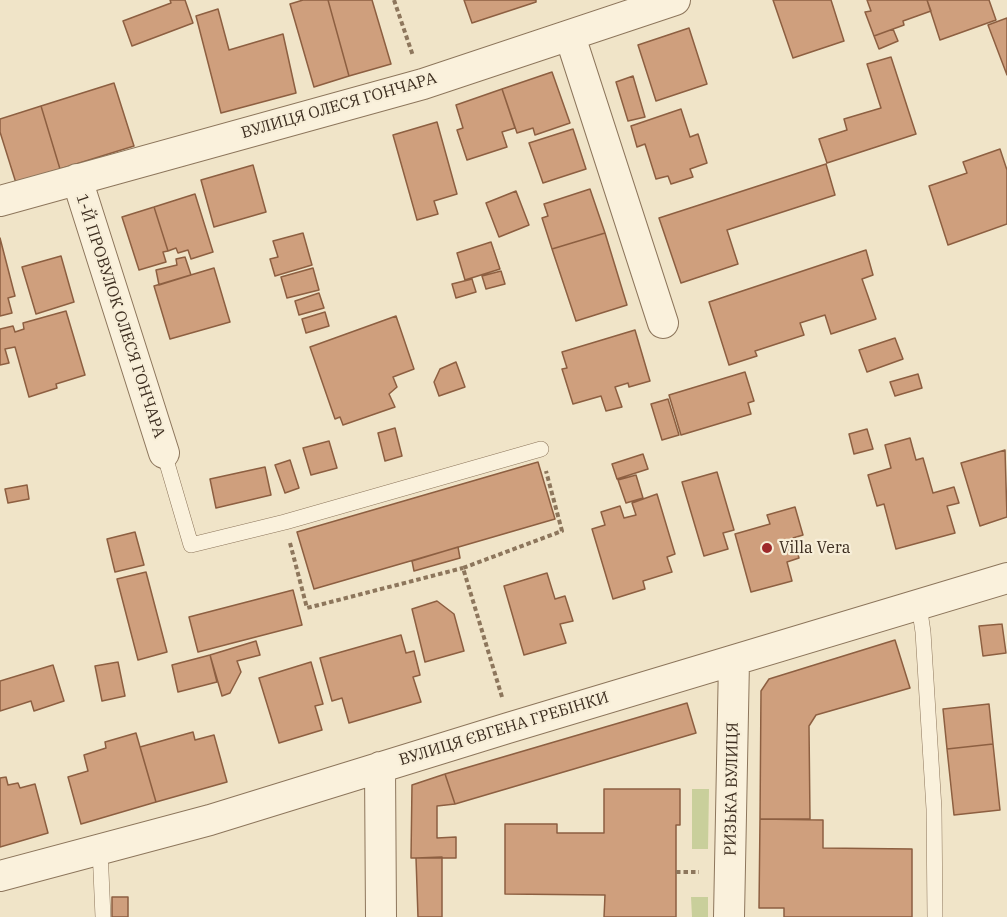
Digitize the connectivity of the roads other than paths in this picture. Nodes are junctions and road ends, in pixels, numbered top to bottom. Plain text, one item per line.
1 (675, 0) edge
2 (570, 36) junction
3 (77, 179) junction
4 (0, 201) edge
5 (663, 323) dead end
6 (541, 449) road end
7 (164, 453) joint
8 (1007, 580) edge
9 (919, 605) junction
10 (734, 661) junction
11 (380, 767) junction
12 (100, 849) junction
13 (0, 876) edge
14 (103, 917) edge
15 (381, 917) edge
16 (729, 917) edge
17 (935, 917) edge

1 - 2 street, ВУЛИЦЯ ОЛЕСЯ ГОНЧАРА
2 - 3 street, ВУЛИЦЯ ОЛЕСЯ ГОНЧАРА
2 - 5 street
3 - 4 street, ВУЛИЦЯ ОЛЕСЯ ГОНЧАРА
3 - 7 street, 1-Й ПРОВУЛОК ОЛЕСЯ ГОНЧАРА
6 - 7 lane
8 - 9 street, ВУЛИЦЯ ЄВГЕНА ГРЕБІНКИ
9 - 10 street, ВУЛИЦЯ ЄВГЕНА ГРЕБІНКИ
9 - 17 lane
10 - 11 street, ВУЛИЦЯ ЄВГЕНА ГРЕБІНКИ
10 - 16 street, РИЗЬКА ВУЛИЦЯ
11 - 12 street, ВУЛИЦЯ ЄВГЕНА ГРЕБІНКИ
11 - 15 street
12 - 13 street, ВУЛИЦЯ ЄВГЕНА ГРЕБІНКИ
12 - 14 lane

